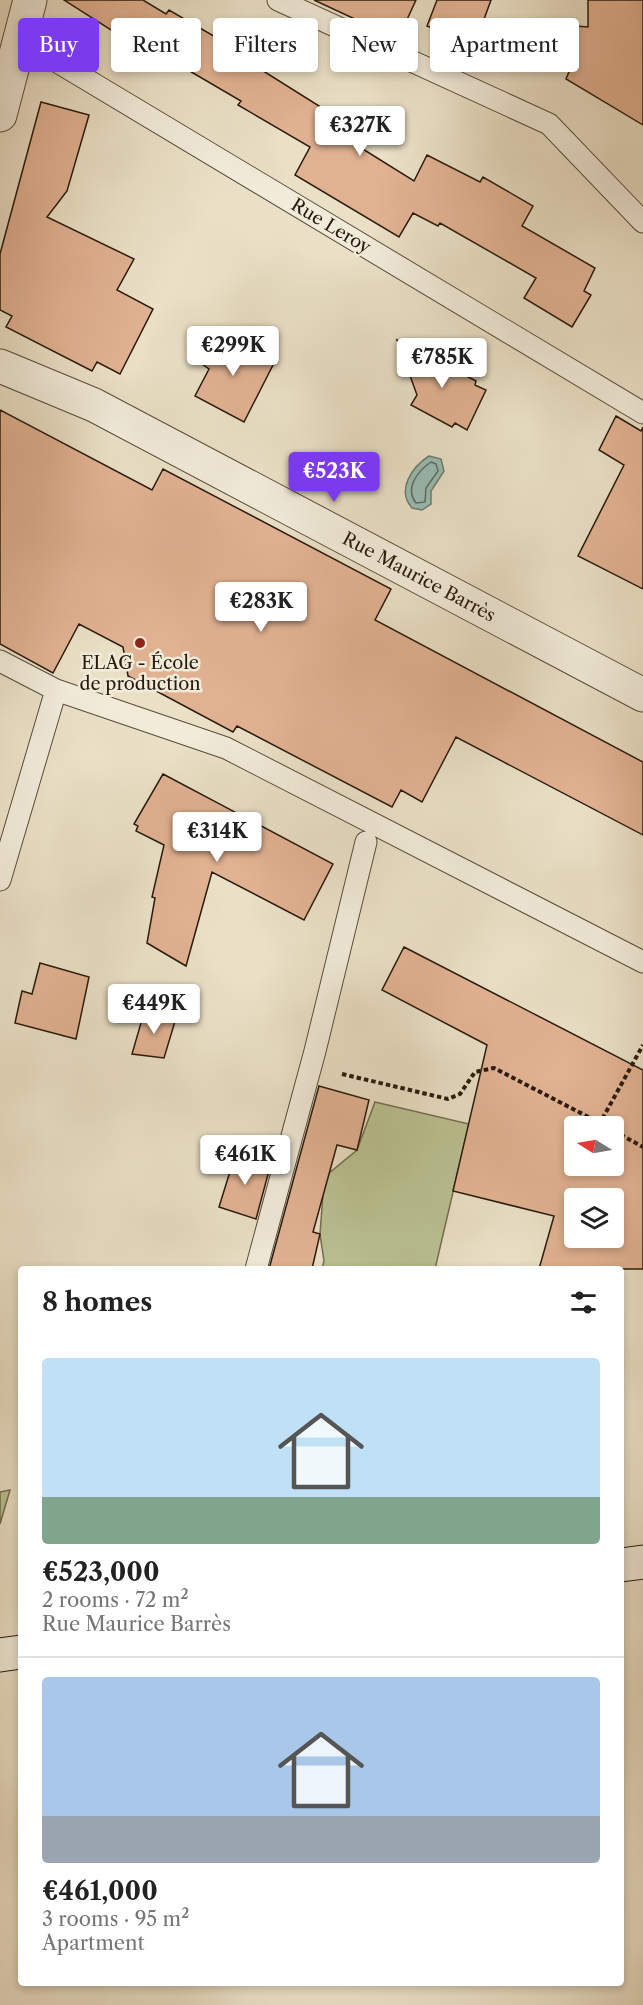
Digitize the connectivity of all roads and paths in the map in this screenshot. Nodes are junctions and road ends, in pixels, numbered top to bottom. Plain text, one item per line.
1 (30, 0) edge
2 (278, 0) edge
3 (25, 18) edge
4 (18, 43) edge
5 (74, 72) edge
6 (0, 115) edge
7 (643, 222) edge
8 (0, 366) edge
9 (643, 413) edge
10 (0, 661) edge
11 (56, 690) junction
12 (643, 695) edge
13 (366, 842) dead end
14 (0, 880) edge
15 (643, 962) edge
16 (643, 1045) edge
17 (339, 1073) dead end
18 (587, 1116) edge
19 (604, 1116) edge
20 (624, 1137) edge
21 (643, 1147) edge
22 (257, 1266) edge
23 (643, 1562) edge
24 (624, 1565) edge
25 (18, 1652) edge
26 (0, 1655) edge

1 - 3 street
2 - 7 lane
4 - 6 street
5 - 9 lane, Rue Leroy
8 - 12 street, Rue Maurice Barrès
10 - 11 lane
11 - 14 lane
11 - 15 lane
13 - 22 lane
16 - 19 path
17 - 18 path
20 - 21 path
23 - 24 street
25 - 26 street

